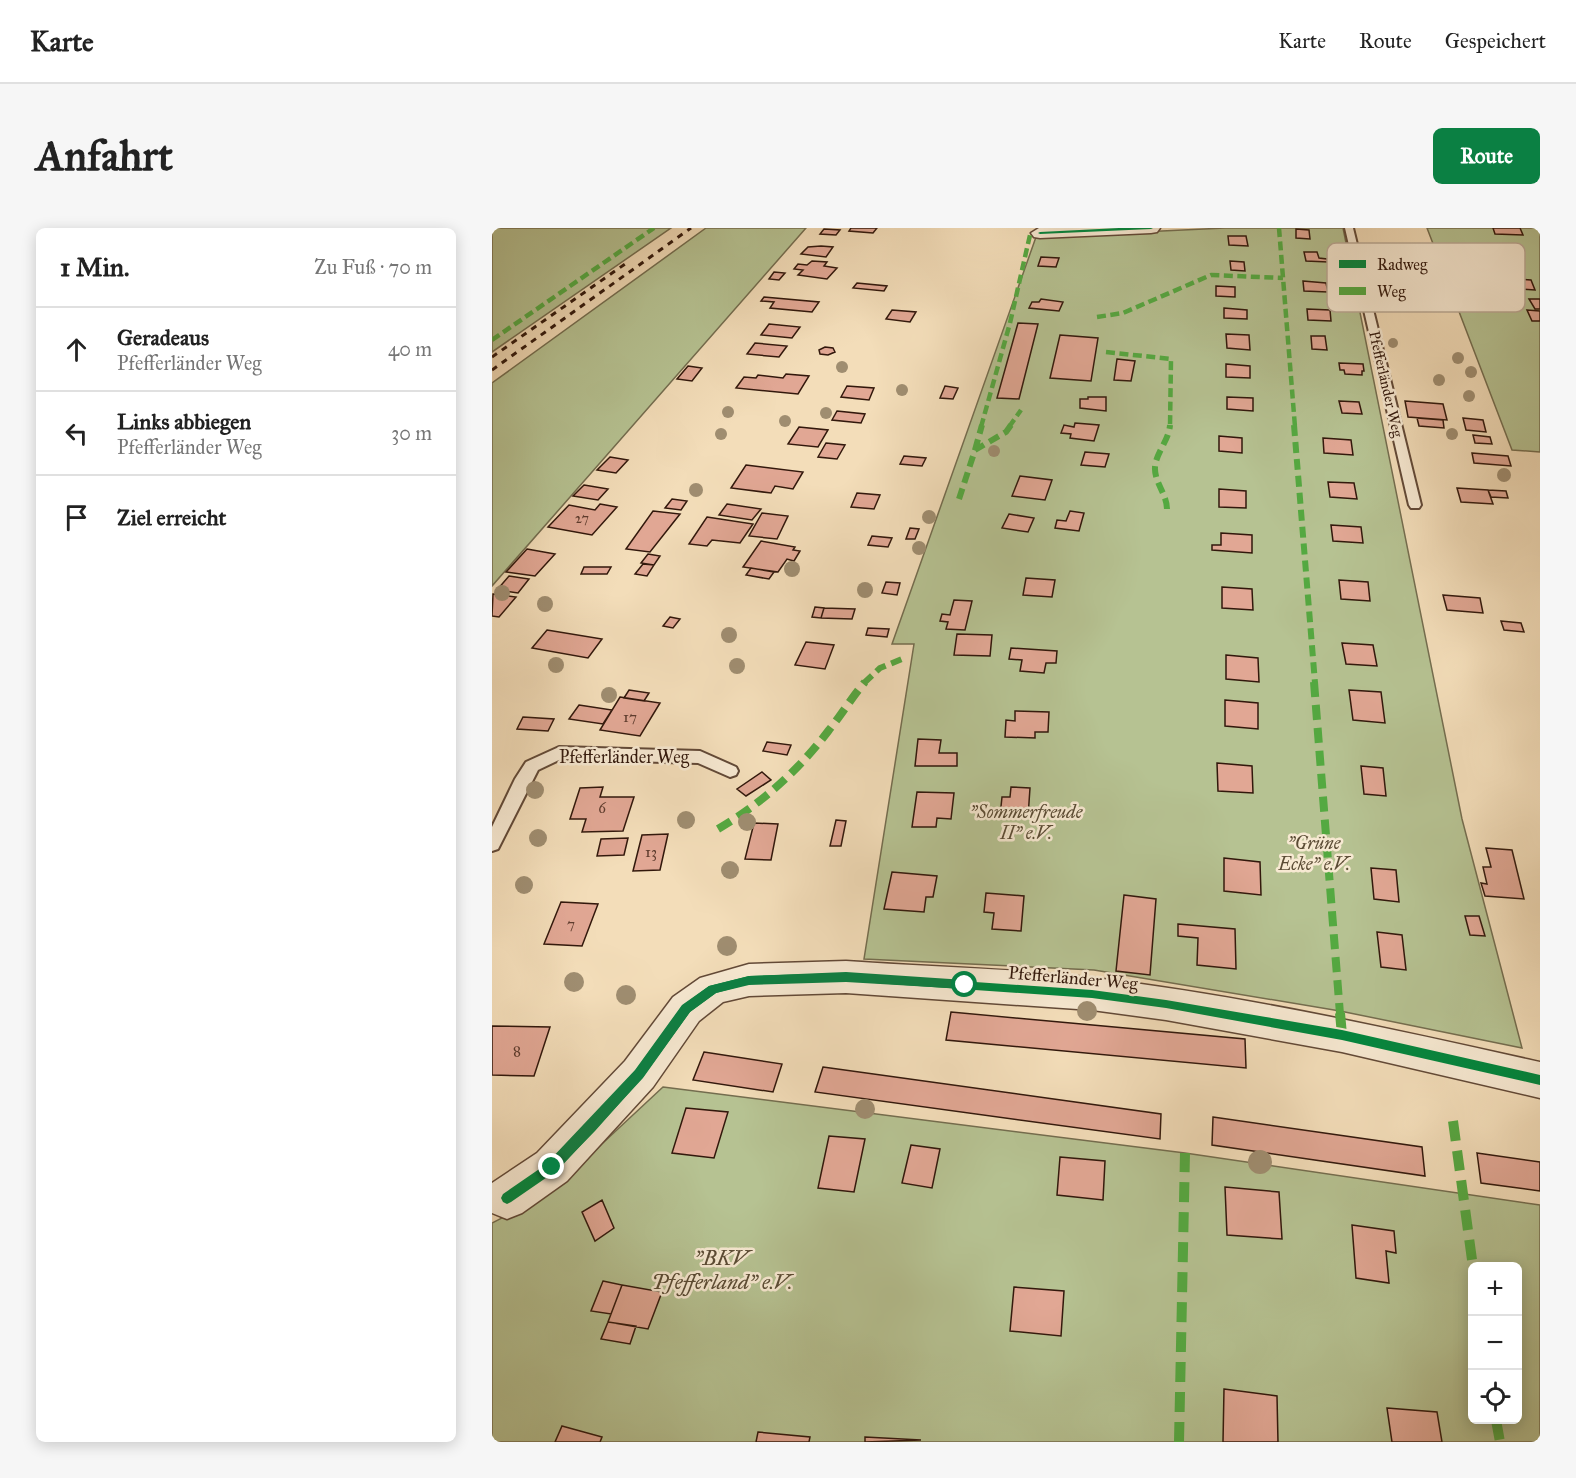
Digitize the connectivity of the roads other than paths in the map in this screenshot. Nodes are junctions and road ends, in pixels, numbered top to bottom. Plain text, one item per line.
1 (1151, 228) edge
2 (1349, 228) edge
3 (1039, 230) edge
4 (1353, 243) edge
5 (1369, 312) edge
6 (1414, 505) dead end
7 (730, 771) dead end
8 (492, 844) edge
9 (1540, 1080) edge
10 (500, 1202) edge

1 - 3 street
2 - 4 lane, Pfefferländer Weg
5 - 6 lane, Pfefferländer Weg
7 - 8 lane, Pfefferländer Weg
9 - 10 street, Pfefferländer Weg

